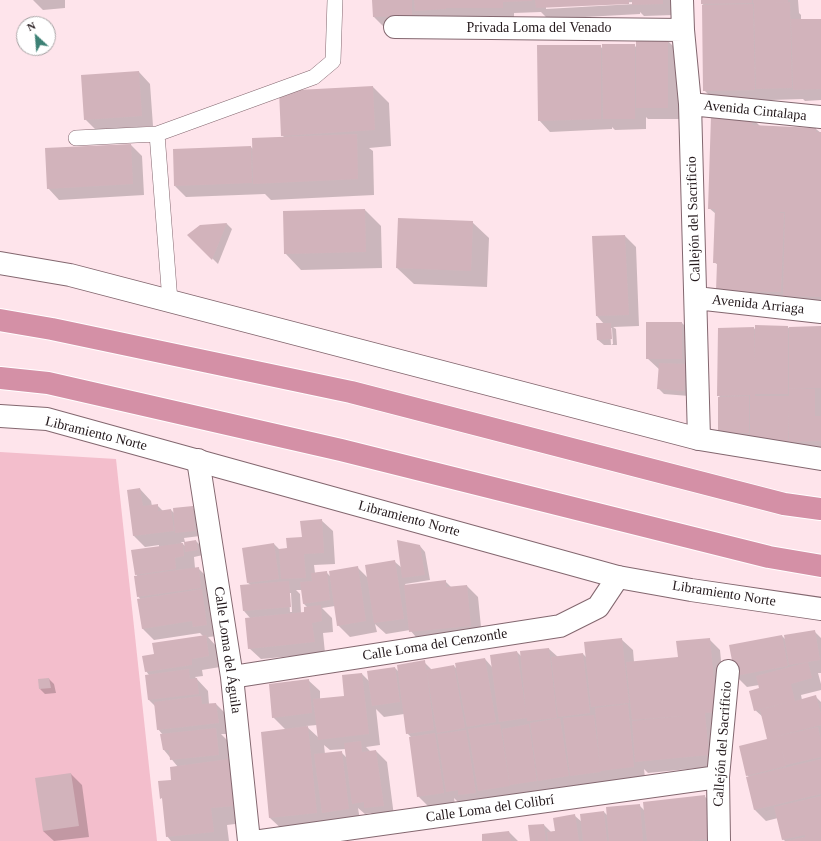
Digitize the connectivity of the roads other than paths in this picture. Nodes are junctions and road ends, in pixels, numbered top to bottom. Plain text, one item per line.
1 (335, 0) edge
2 (682, 0) edge
3 (395, 27) dead end
4 (683, 30) junction
5 (690, 104) junction
6 (821, 117) edge
7 (157, 134) junction
8 (76, 138) dead end
9 (0, 263) edge
10 (696, 298) junction
11 (170, 301) junction
12 (821, 312) edge
13 (0, 320) edge
14 (0, 378) edge
15 (0, 416) edge
16 (699, 439) junction
17 (821, 459) edge
18 (198, 460) junction
19 (821, 509) edge
20 (821, 566) edge
21 (618, 577) junction
22 (821, 609) edge
23 (728, 671) dead end
24 (232, 677) junction
25 (718, 777) junction
26 (249, 841) edge
27 (261, 841) edge
28 (719, 841) edge

1 - 7 lane
2 - 4 street, Callejón del Sacrificio
3 - 4 street, Privada Loma del Venado
4 - 5 street, Callejón del Sacrificio
5 - 6 street, Avenida Cintalapa
5 - 10 street, Callejón del Sacrificio
7 - 8 lane
7 - 11 lane
9 - 11 street
10 - 12 street, Avenida Arriaga
10 - 16 street, Callejón del Sacrificio
11 - 16 street
13 - 19 highway
14 - 20 highway
15 - 18 street, Libramiento Norte
16 - 17 street
18 - 21 street, Libramiento Norte
18 - 24 street, Calle Loma del Águila
21 - 22 street, Libramiento Norte
21 - 24 street, Calle Loma del Cenzontle
23 - 25 street, Callejón del Sacrificio
24 - 26 street, Calle Loma del Águila
25 - 27 street, Calle Loma del Colibrí
25 - 28 street, Callejón del Sacrificio

